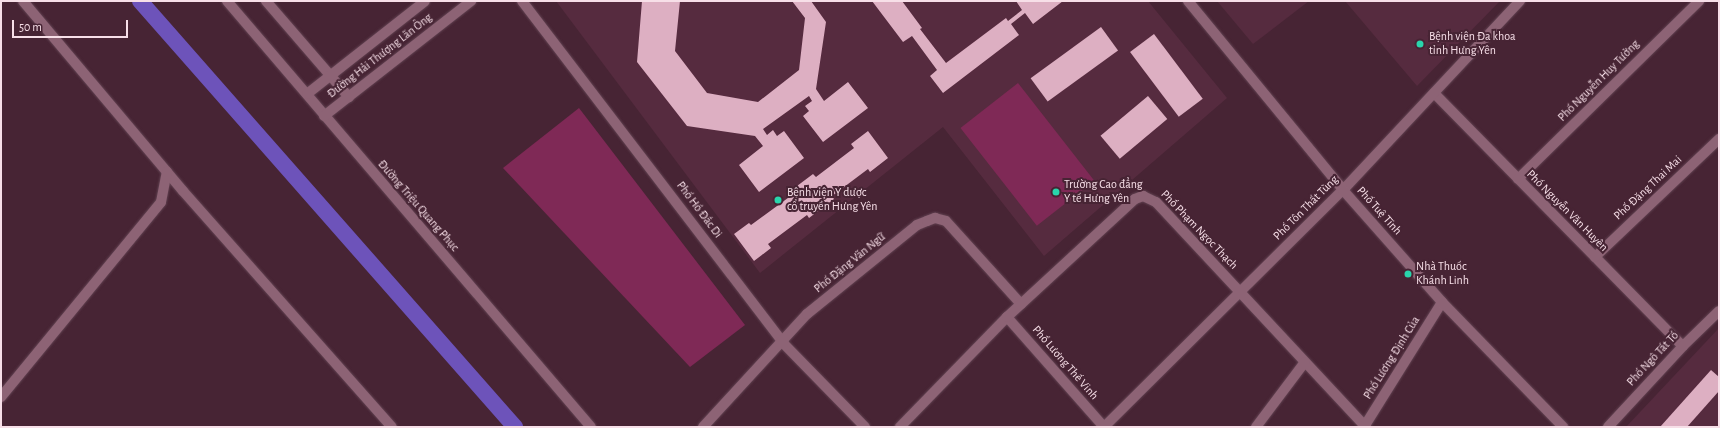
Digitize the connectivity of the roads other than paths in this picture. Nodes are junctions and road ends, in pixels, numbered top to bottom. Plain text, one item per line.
1 (23, 1) edge
2 (227, 1) edge
3 (266, 1) edge
4 (425, 1) edge
5 (471, 1) edge
6 (522, 1) edge
7 (1188, 1) edge
8 (1520, 1) edge
9 (1699, 1) edge
10 (330, 76) junction
11 (1434, 93) junction
12 (307, 94) junction
13 (349, 97) junction
14 (324, 116) junction
15 (1719, 139) edge
16 (167, 172) junction
17 (1518, 179) junction
18 (1343, 190) junction
19 (1595, 257) junction
20 (1240, 292) junction
21 (1442, 302) junction
22 (1021, 304) junction
23 (1719, 311) edge
24 (1007, 317) junction
25 (782, 341) junction
26 (1683, 346) junction
27 (1305, 362) junction
28 (1, 397) edge
29 (384, 419) junction
30 (1365, 426) edge
31 (378, 427) edge
32 (392, 427) edge
33 (591, 427) edge
34 (703, 427) edge
35 (865, 427) edge
36 (900, 427) edge
37 (1104, 427) edge
38 (1256, 427) edge
39 (1563, 427) edge
40 (1608, 427) edge

1 - 16 street
2 - 12 street, Đường Triệu Quang Phục
3 - 10 street
4 - 10 street, Đường Hải Thượng Lãn Ông
5 - 13 street, Đường Hải Thượng Lãn Ông
6 - 25 street, Phố Hồ Đắc Di
7 - 18 street, Phố Tuệ Tĩnh
8 - 11 street, Phố Tôn Thất Tùng
9 - 17 street, Phố Nguyễn Huy Tưởng
10 - 12 street, Đường Hải Thượng Lãn Ông
10 - 13 street
11 - 17 street, Phố Nguyễn Văn Huyên
11 - 18 street, Phố Tôn Thất Tùng
12 - 14 street, Đường Triệu Quang Phục
13 - 14 street, Đường Hải Thượng Lãn Ông
14 - 33 street, Đường Triệu Quang Phục
15 - 19 street, Phố Đặng Thai Mai
16 - 28 street
16 - 29 street
17 - 19 street, Phố Nguyễn Văn Huyên
18 - 20 street, Phố Tôn Thất Tùng
18 - 21 street, Phố Tuệ Tĩnh
19 - 26 street, Phố Nguyễn Văn Huyên
20 - 22 street, Phố Phạm Ngọc Thạch
20 - 27 street, Phố Phạm Ngọc Thạch
20 - 37 street, Phố Tôn Thất Tùng
21 - 30 street, Phố Lương Định Của
21 - 39 street, Phố Tuệ Tĩnh
22 - 24 street, Phố Phạm Ngọc Thạch
22 - 25 street, Phố Đặng Văn Ngữ
23 - 26 street, Phố Ngô Tất Tố
24 - 36 street, Phố Phạm Ngọc Thạch
24 - 37 street, Phố Lương Thế Vinh
25 - 34 street, Phố Đặng Văn Ngữ
25 - 35 street, Phố Hồ Đắc Di
26 - 40 street, Phố Ngô Tất Tố
27 - 30 street, Phố Phạm Ngọc Thạch
27 - 38 street
29 - 31 street
29 - 32 street

